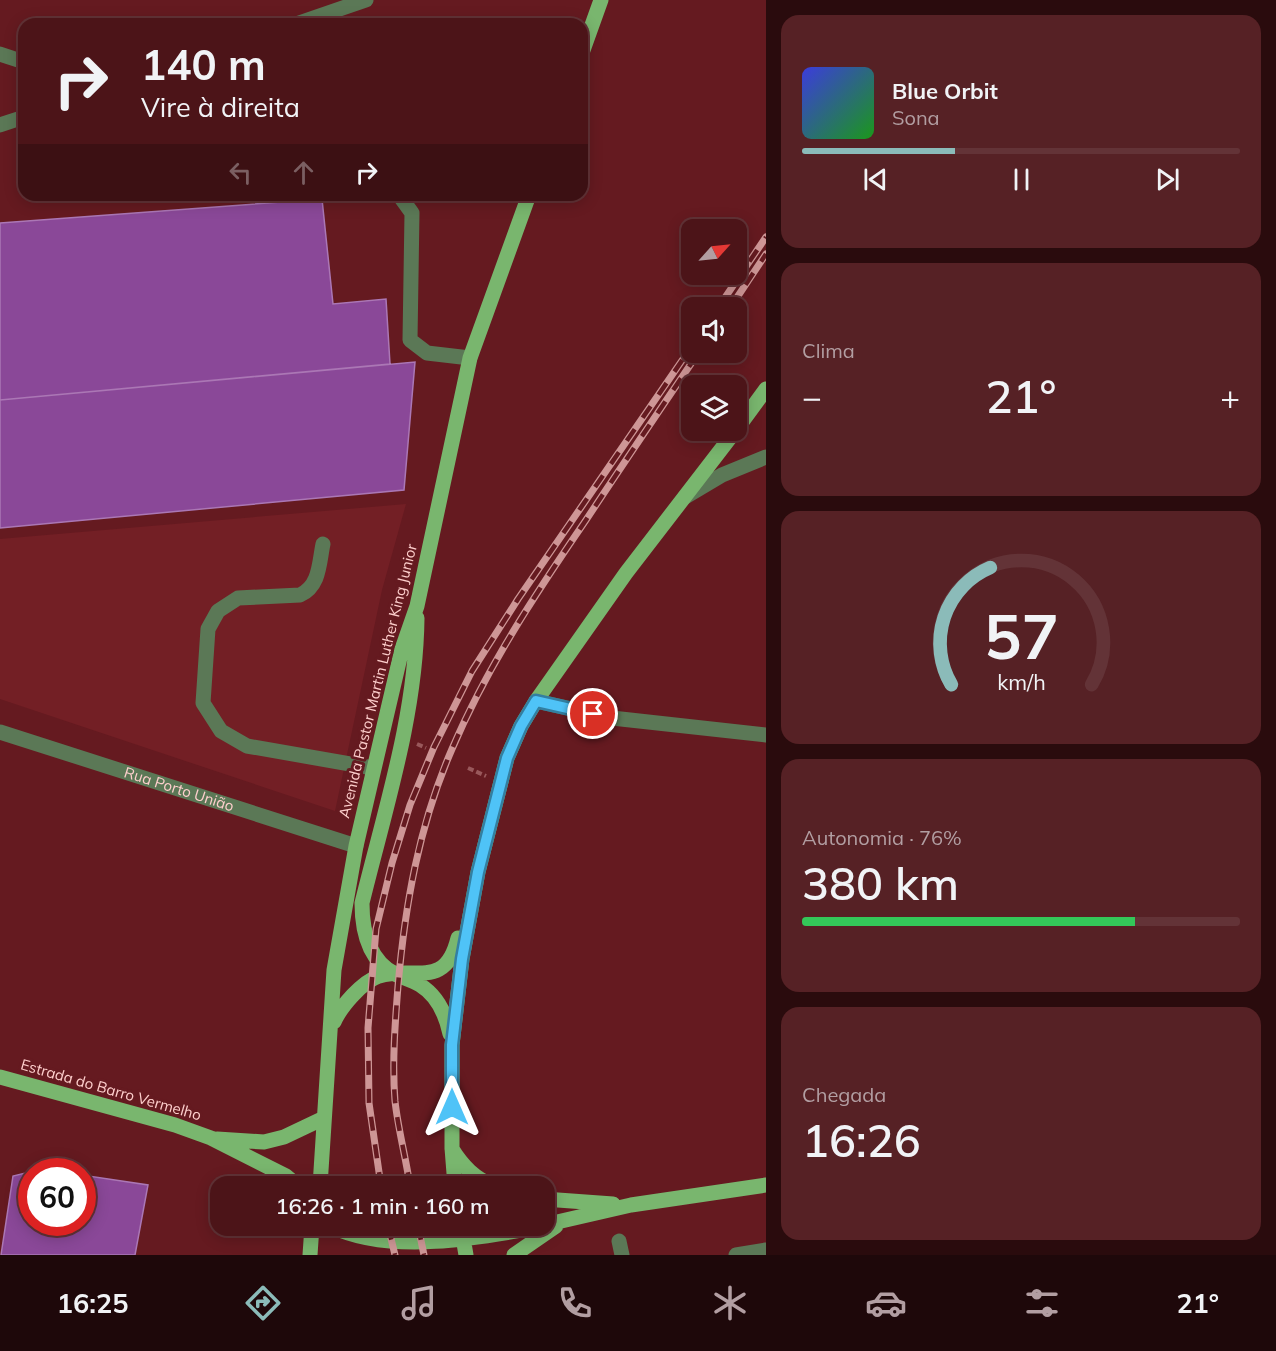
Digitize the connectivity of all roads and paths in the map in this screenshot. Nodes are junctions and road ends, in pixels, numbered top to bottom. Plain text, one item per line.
1 (366, 0) edge
2 (601, 0) edge
3 (314, 18) edge
4 (588, 36) edge
5 (0, 54) edge
6 (18, 60) edge
7 (18, 119) edge
8 (0, 126) edge
9 (403, 201) edge
10 (527, 201) edge
11 (471, 358) junction
12 (766, 389) edge
13 (747, 415) edge
14 (728, 441) edge
15 (766, 457) edge
16 (685, 497) junction
17 (323, 544) dead end
18 (417, 606) junction
19 (536, 701) junction
20 (0, 732) edge
21 (766, 735) edge
22 (373, 768) junction
23 (356, 846) junction
24 (478, 872) junction
25 (394, 974) junction
26 (330, 1031) junction
27 (452, 1045) junction
28 (0, 1077) edge
29 (324, 1118) junction
30 (211, 1138) junction
31 (452, 1148) junction
32 (286, 1176) edge
33 (321, 1176) edge
34 (454, 1176) edge
35 (474, 1176) edge
36 (766, 1185) edge
37 (555, 1200) edge
38 (631, 1205) junction
39 (564, 1222) junction
40 (555, 1223) edge
41 (311, 1236) edge
42 (351, 1236) edge
43 (485, 1236) edge
44 (463, 1240) edge
45 (766, 1250) edge
46 (310, 1255) edge
47 (514, 1255) edge
48 (736, 1255) edge

1 - 3 street
2 - 4 main road
5 - 6 street
7 - 8 street
9 - 11 street
10 - 11 main road, Avenida Pastor Martin Luther King Junior
11 - 18 main road, Avenida Pastor Martin Luther King Junior
12 - 13 main road
14 - 16 main road
15 - 16 street
16 - 19 main road
17 - 22 street
18 - 22 main road, Avenida Pastor Martin Luther King Junior
18 - 25 main road
19 - 21 street
19 - 24 main road
20 - 23 street, Rua Porto União
22 - 23 main road, Avenida Pastor Martin Luther King Junior
23 - 26 main road, Avenida Pastor Martin Luther King Junior
24 - 25 main road
24 - 27 main road
25 - 26 main road
25 - 27 main road
26 - 29 main road, Avenida Pastor Martin Luther King Junior
27 - 31 main road
28 - 30 main road, Estrada do Barro Vermelho
29 - 30 main road, Estrada do Barro Vermelho
29 - 33 main road, Avenida Pastor Martin Luther King Junior
30 - 32 main road, Estrada do Barro Vermelho
31 - 34 main road
31 - 35 main road
36 - 38 main road
37 - 38 main road
38 - 39 main road
39 - 40 main road
39 - 47 main road
41 - 46 main road
42 - 44 main road
43 - 44 main road
45 - 48 street

